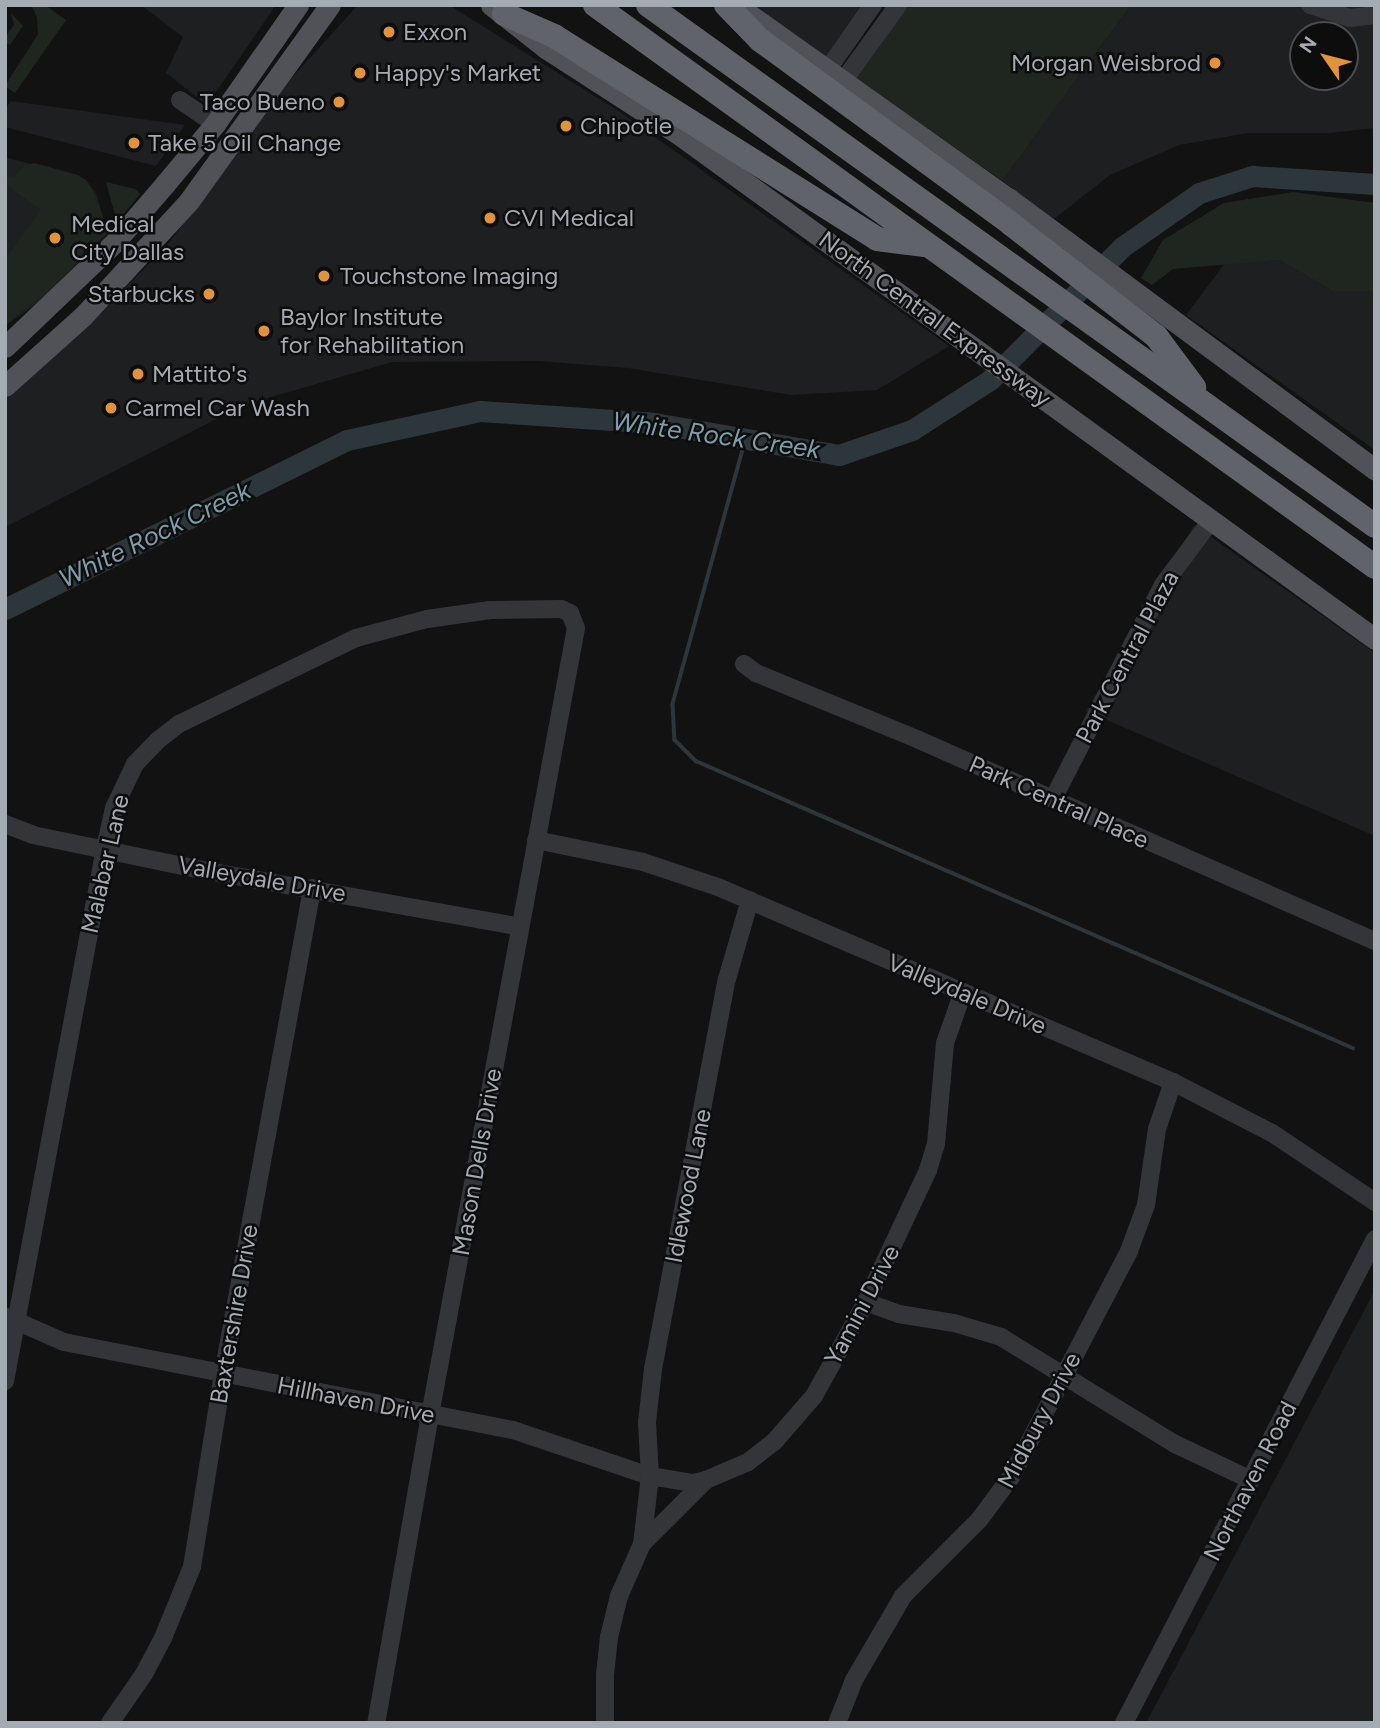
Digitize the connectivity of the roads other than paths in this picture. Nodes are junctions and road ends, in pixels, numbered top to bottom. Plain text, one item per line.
1 (298, 5) edge
2 (330, 5) edge
3 (595, 5) edge
4 (648, 5) edge
5 (677, 5) edge
6 (726, 5) edge
7 (736, 5) edge
8 (873, 5) edge
9 (898, 5) edge
10 (1310, 5) edge
11 (1365, 5) edge
12 (498, 9) edge
13 (1375, 13) edge
14 (735, 66) junction
15 (251, 74) junction
16 (836, 74) junction
17 (180, 100) dead end
18 (215, 124) junction
19 (198, 146) junction
20 (225, 155) junction
21 (165, 184) junction
22 (1022, 220) junction
23 (927, 245) junction
24 (83, 316) junction
25 (5, 347) edge
26 (5, 386) edge
27 (1209, 408) junction
28 (1375, 470) edge
29 (1210, 522) junction
30 (1375, 526) edge
31 (1375, 567) edge
32 (561, 609) joint
33 (1375, 639) edge
34 (744, 664) dead end
35 (1053, 799) junction
36 (5, 824) edge
37 (536, 840) junction
38 (105, 848) junction
39 (312, 888) junction
40 (750, 900) junction
41 (520, 927) junction
42 (1375, 941) edge
43 (963, 992) junction
44 (1173, 1082) junction
45 (1375, 1202) edge
46 (1375, 1239) edge
47 (866, 1302) junction
48 (11, 1318) edge
49 (223, 1374) junction
50 (1064, 1375) junction
51 (5, 1381) edge
52 (430, 1415) junction
53 (650, 1476) junction
54 (706, 1480) junction
55 (1251, 1480) junction
56 (642, 1544) junction
57 (110, 1723) edge
58 (376, 1723) edge
59 (605, 1723) edge
60 (837, 1723) edge
61 (1124, 1723) edge

1 - 15 main road
2 - 20 main road
3 - 23 highway
4 - 14 highway
5 - 14 highway
6 - 22 highway
7 - 16 main road
8 - 16 street
9 - 16 street
10 - 13 street
11 - 13 street
12 - 23 highway
12 - 29 main road, North Central Expressway
14 - 27 highway
15 - 18 main road
15 - 20 main road
16 - 22 main road
17 - 18 street
18 - 19 main road
19 - 20 main road
19 - 21 main road
20 - 24 main road
21 - 24 main road
21 - 25 main road
22 - 27 highway
22 - 28 main road
23 - 31 highway
24 - 26 main road
27 - 30 highway
29 - 33 main road, North Central Expressway
29 - 35 street, Park Central Plaza
32 - 37 street, Mason Dells Drive
32 - 38 street, Malabar Lane
34 - 35 street, Park Central Place
35 - 42 street, Park Central Place
36 - 38 street, Valleydale Drive
37 - 40 street, Valleydale Drive
37 - 41 street, Mason Dells Drive
38 - 39 street, Valleydale Drive
38 - 48 street, Malabar Lane
39 - 41 street, Valleydale Drive
39 - 49 street, Baxtershire Drive
40 - 43 street, Valleydale Drive
40 - 53 street, Idlewood Lane
41 - 52 street, Mason Dells Drive
43 - 44 street, Valleydale Drive
43 - 47 street, Yamini Drive
44 - 45 street, Valleydale Drive
44 - 50 street, Midbury Drive
46 - 55 street, Northaven Road
47 - 50 street
47 - 54 street, Yamini Drive
48 - 49 street, Hillhaven Drive
48 - 51 street, Malabar Lane
49 - 52 street, Hillhaven Drive
49 - 57 street, Baxtershire Drive
50 - 55 street
50 - 60 street, Midbury Drive
52 - 53 street, Hillhaven Drive
52 - 58 street, Mason Dells Drive
53 - 54 street, Hillhaven Drive
53 - 56 street, Yamini Drive
54 - 56 street, Yamini Drive
55 - 61 street, Northaven Road
56 - 59 street, Yamini Drive

